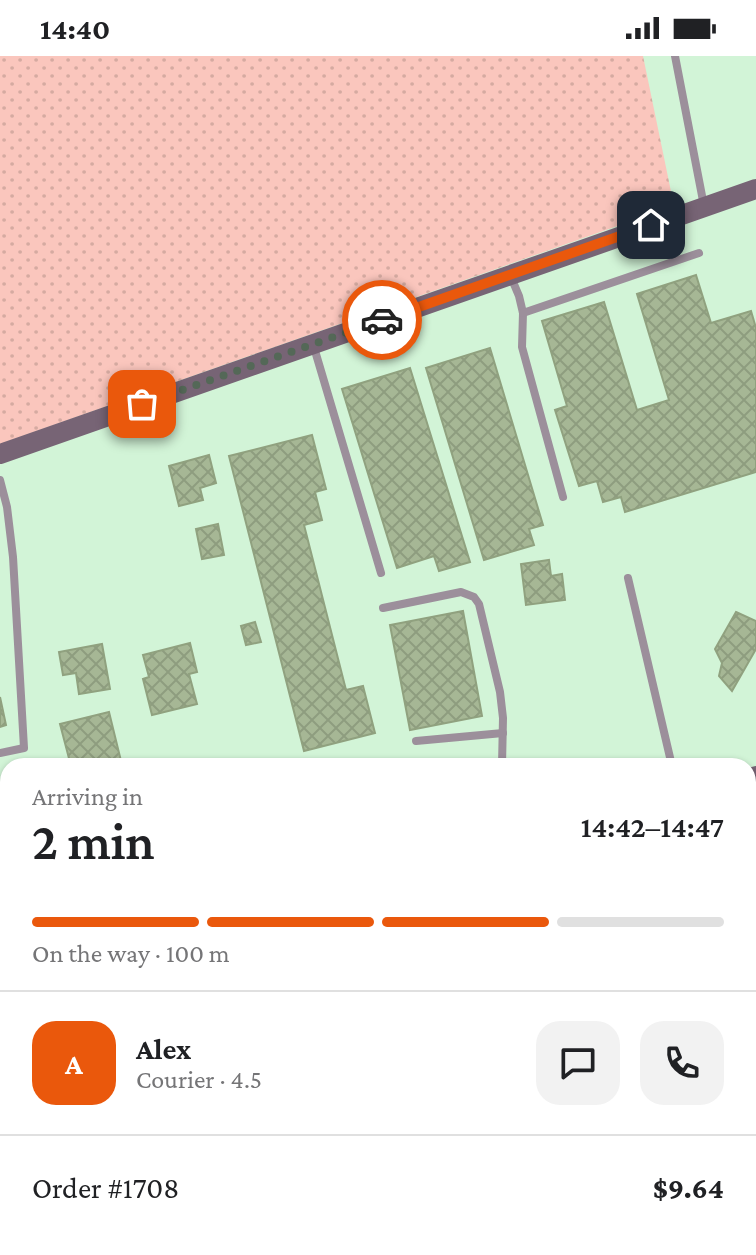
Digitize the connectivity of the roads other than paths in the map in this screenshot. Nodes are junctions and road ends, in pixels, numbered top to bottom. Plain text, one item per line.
1 (675, 56) edge
2 (756, 189) edge
3 (704, 207) junction
4 (699, 253) dead end
5 (510, 275) junction
6 (523, 313) junction
7 (313, 344) junction
8 (0, 454) edge
9 (0, 480) edge
10 (563, 497) dead end
11 (381, 573) dead end
12 (628, 578) dead end
13 (383, 608) dead end
14 (503, 733) junction
15 (416, 741) dead end
16 (0, 753) edge
17 (502, 758) edge
18 (670, 758) edge

1 - 3 lane
2 - 3 street
3 - 5 street
4 - 6 lane
5 - 6 lane
5 - 7 street
6 - 10 lane
7 - 8 street
7 - 11 lane
9 - 16 lane
12 - 18 lane
13 - 14 lane
14 - 15 lane
14 - 17 lane

